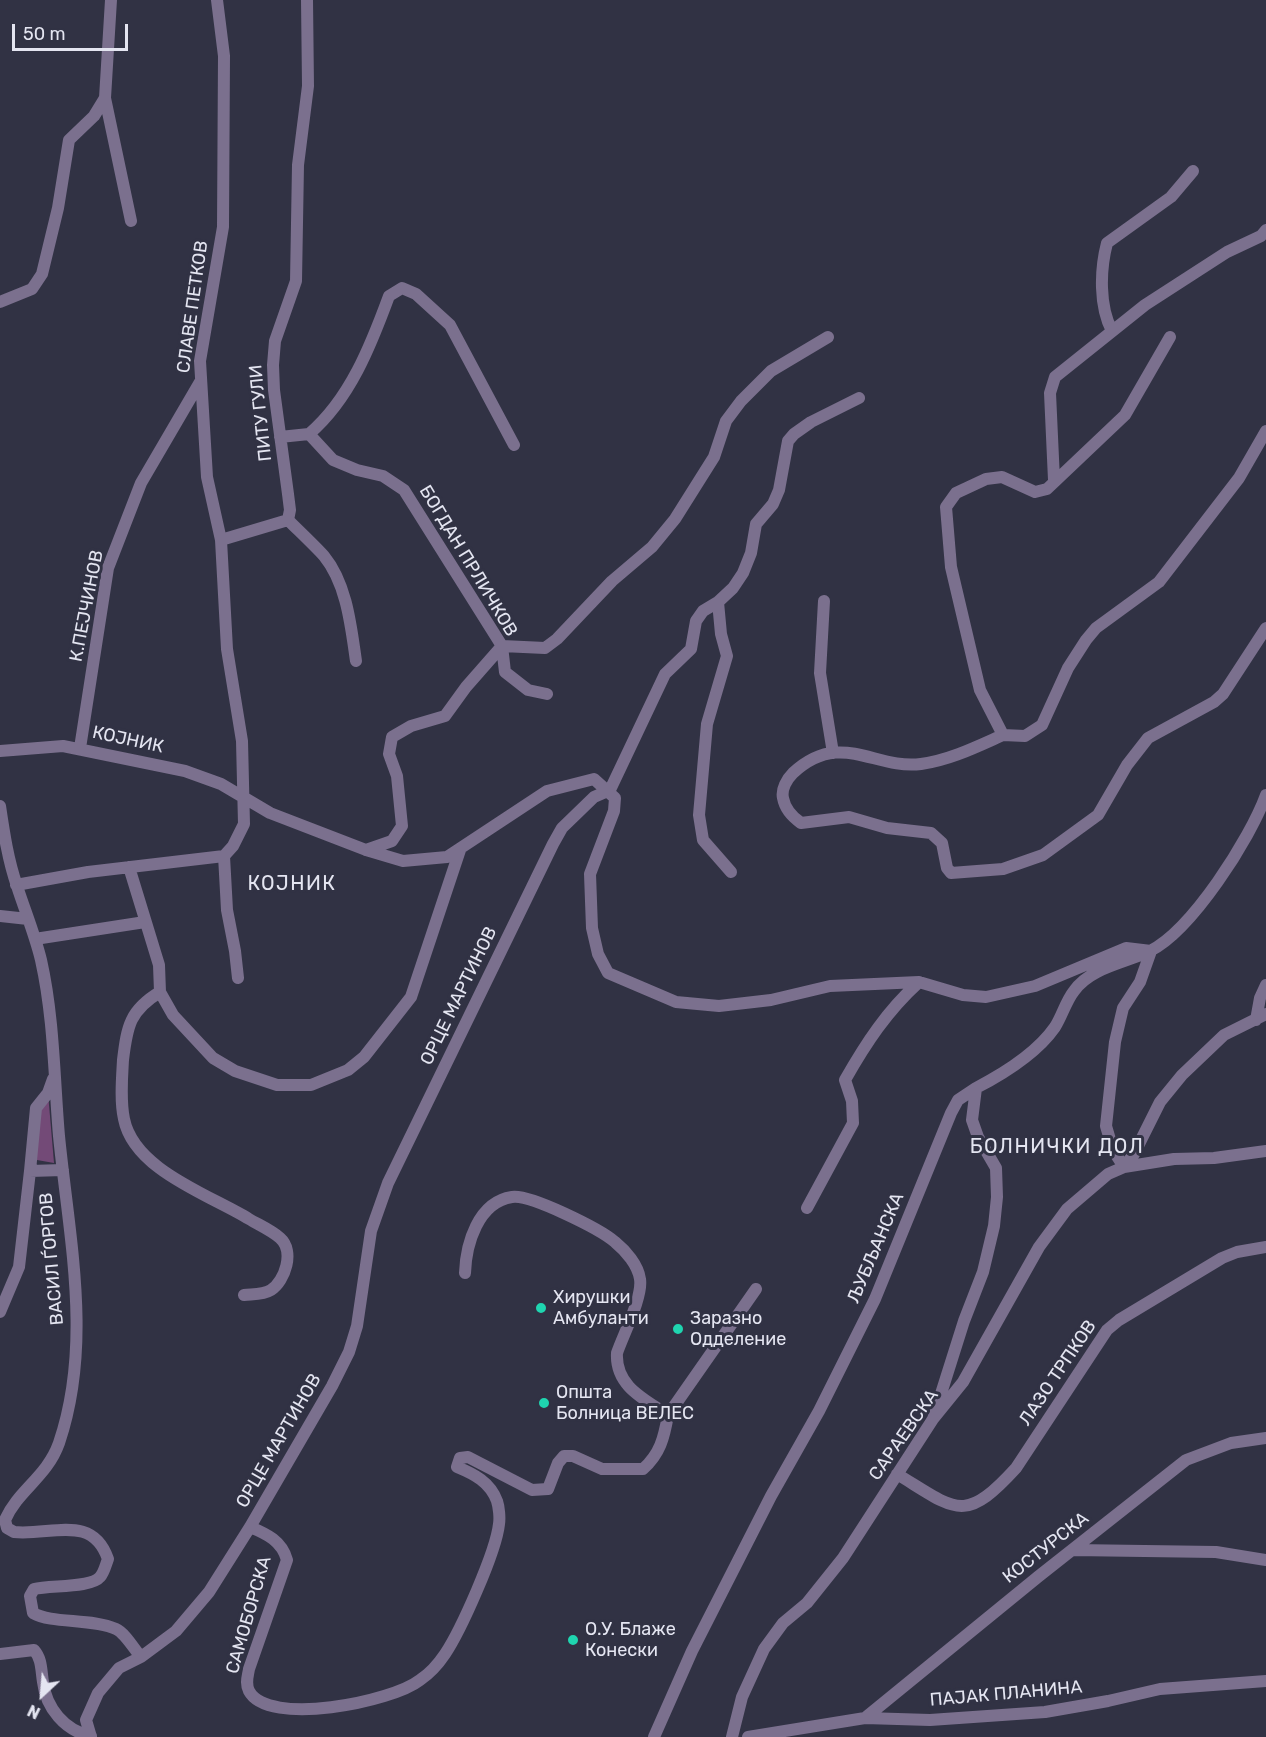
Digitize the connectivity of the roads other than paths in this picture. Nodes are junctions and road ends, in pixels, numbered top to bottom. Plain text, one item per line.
1 (111, 0) edge
2 (217, 0) edge
3 (307, 0) edge
4 (105, 98) junction
5 (1193, 171) dead end
6 (131, 221) dead end
7 (1266, 230) edge
8 (0, 302) edge
9 (1112, 331) junction
10 (828, 337) dead end
11 (1170, 337) dead end
12 (200, 382) junction
13 (859, 398) dead end
14 (1266, 431) edge
15 (309, 434) junction
16 (280, 437) junction
17 (514, 445) dead end
18 (1054, 480) junction
19 (288, 520) junction
20 (221, 540) junction
21 (824, 601) dead end
22 (718, 602) junction
23 (1266, 628) edge
24 (502, 646) junction
25 (356, 661) dead end
26 (548, 694) dead end
27 (1003, 735) junction
28 (80, 748) junction
29 (0, 751) edge
30 (833, 753) junction
31 (610, 790) junction
32 (1266, 795) edge
33 (242, 797) junction
34 (0, 806) edge
35 (366, 850) junction
36 (460, 850) junction
37 (224, 856) junction
38 (129, 867) junction
39 (731, 872) dead end
40 (16, 885) junction
41 (0, 916) edge
42 (28, 919) junction
43 (146, 922) junction
44 (35, 939) junction
45 (1151, 951) junction
46 (238, 978) dead end
47 (919, 982) junction
48 (1266, 985) edge
49 (160, 992) junction
50 (1261, 1017) edge
51 (55, 1073) junction
52 (976, 1088) junction
53 (1266, 1151) edge
54 (1124, 1167) junction
55 (63, 1170) junction
56 (30, 1171) junction
57 (807, 1208) dead end
58 (1266, 1247) edge
59 (465, 1273) dead end
60 (756, 1289) dead end
61 (244, 1295) dead end
62 (0, 1311) edge
63 (668, 1415) junction
64 (933, 1419) junction
65 (1266, 1438) edge
66 (897, 1474) junction
67 (250, 1527) junction
68 (1073, 1550) junction
69 (1266, 1560) edge
70 (0, 1654) edge
71 (141, 1657) junction
72 (1266, 1681) edge
73 (865, 1718) junction
74 (91, 1737) edge
75 (654, 1737) edge
76 (732, 1737) edge
77 (747, 1737) edge

1 - 4 street
2 - 12 street, СЛАВЕ ПЕТКОВ
3 - 16 street, ПИТУ ГУЛИ
4 - 6 street
4 - 8 street
5 - 9 street
7 - 9 street
9 - 18 street
10 - 24 street
11 - 18 street
12 - 20 street, СЛАВЕ ПЕТКОВ
12 - 28 street, К.ПЕЈЧИНОВ
13 - 22 street
14 - 27 street
15 - 16 street
15 - 17 street
15 - 24 street, БОГДАН ПРЛИЧКОВ
16 - 19 street, ПИТУ ГУЛИ
18 - 27 street
19 - 20 street
19 - 25 street
20 - 33 street, СЛАВЕ ПЕТКОВ
21 - 30 street
22 - 31 street
22 - 39 street
23 - 30 street
24 - 26 street, БОГДАН ПРЛИЧКОВ
24 - 35 street
27 - 30 street
28 - 29 street, КОЈНИК
28 - 33 street, КОЈНИК
31 - 36 street, КОЈНИК
31 - 47 street
31 - 67 street, ОРЦЕ МАРТИНОВ
32 - 45 street
33 - 35 street, КОЈНИК
33 - 37 street, СЛАВЕ ПЕТКОВ
34 - 40 street, ВАСИЛ ЃОРГОВ
35 - 36 street, КОЈНИК
36 - 49 street
37 - 38 street
37 - 46 street
38 - 40 street
38 - 43 street
40 - 42 street, ВАСИЛ ЃОРГОВ
41 - 42 street
42 - 44 street, ВАСИЛ ЃОРГОВ
43 - 44 street
43 - 49 street
44 - 51 street, ВАСИЛ ЃОРГОВ
45 - 47 street
45 - 52 street, ЉУБЉАНСКА
45 - 54 street
47 - 57 street
48 - 50 street
49 - 61 street
50 - 54 street
51 - 55 street, ВАСИЛ ЃОРГОВ
51 - 56 street
52 - 64 street
52 - 75 street, ЉУБЉАНСКА
53 - 54 street, САРАЕВСКА
54 - 64 street, САРАЕВСКА
55 - 56 street
55 - 71 street, ВАСИЛ ЃОРГОВ
56 - 62 street
58 - 66 street, ЛАЗО ТРПКОВ
59 - 63 street
60 - 63 street
63 - 67 street, САМОБОРСКА
64 - 66 street, САРАЕВСКА
65 - 68 street, КОСТУРСКА
66 - 76 street, САРАЕВСКА
67 - 71 street, ОРЦЕ МАРТИНОВ
68 - 69 street
68 - 73 street, КОСТУРСКА
70 - 74 street
71 - 74 street
72 - 73 street, ПАЈАК ПЛАНИНА
73 - 77 street, ПАЈАК ПЛАНИНА

